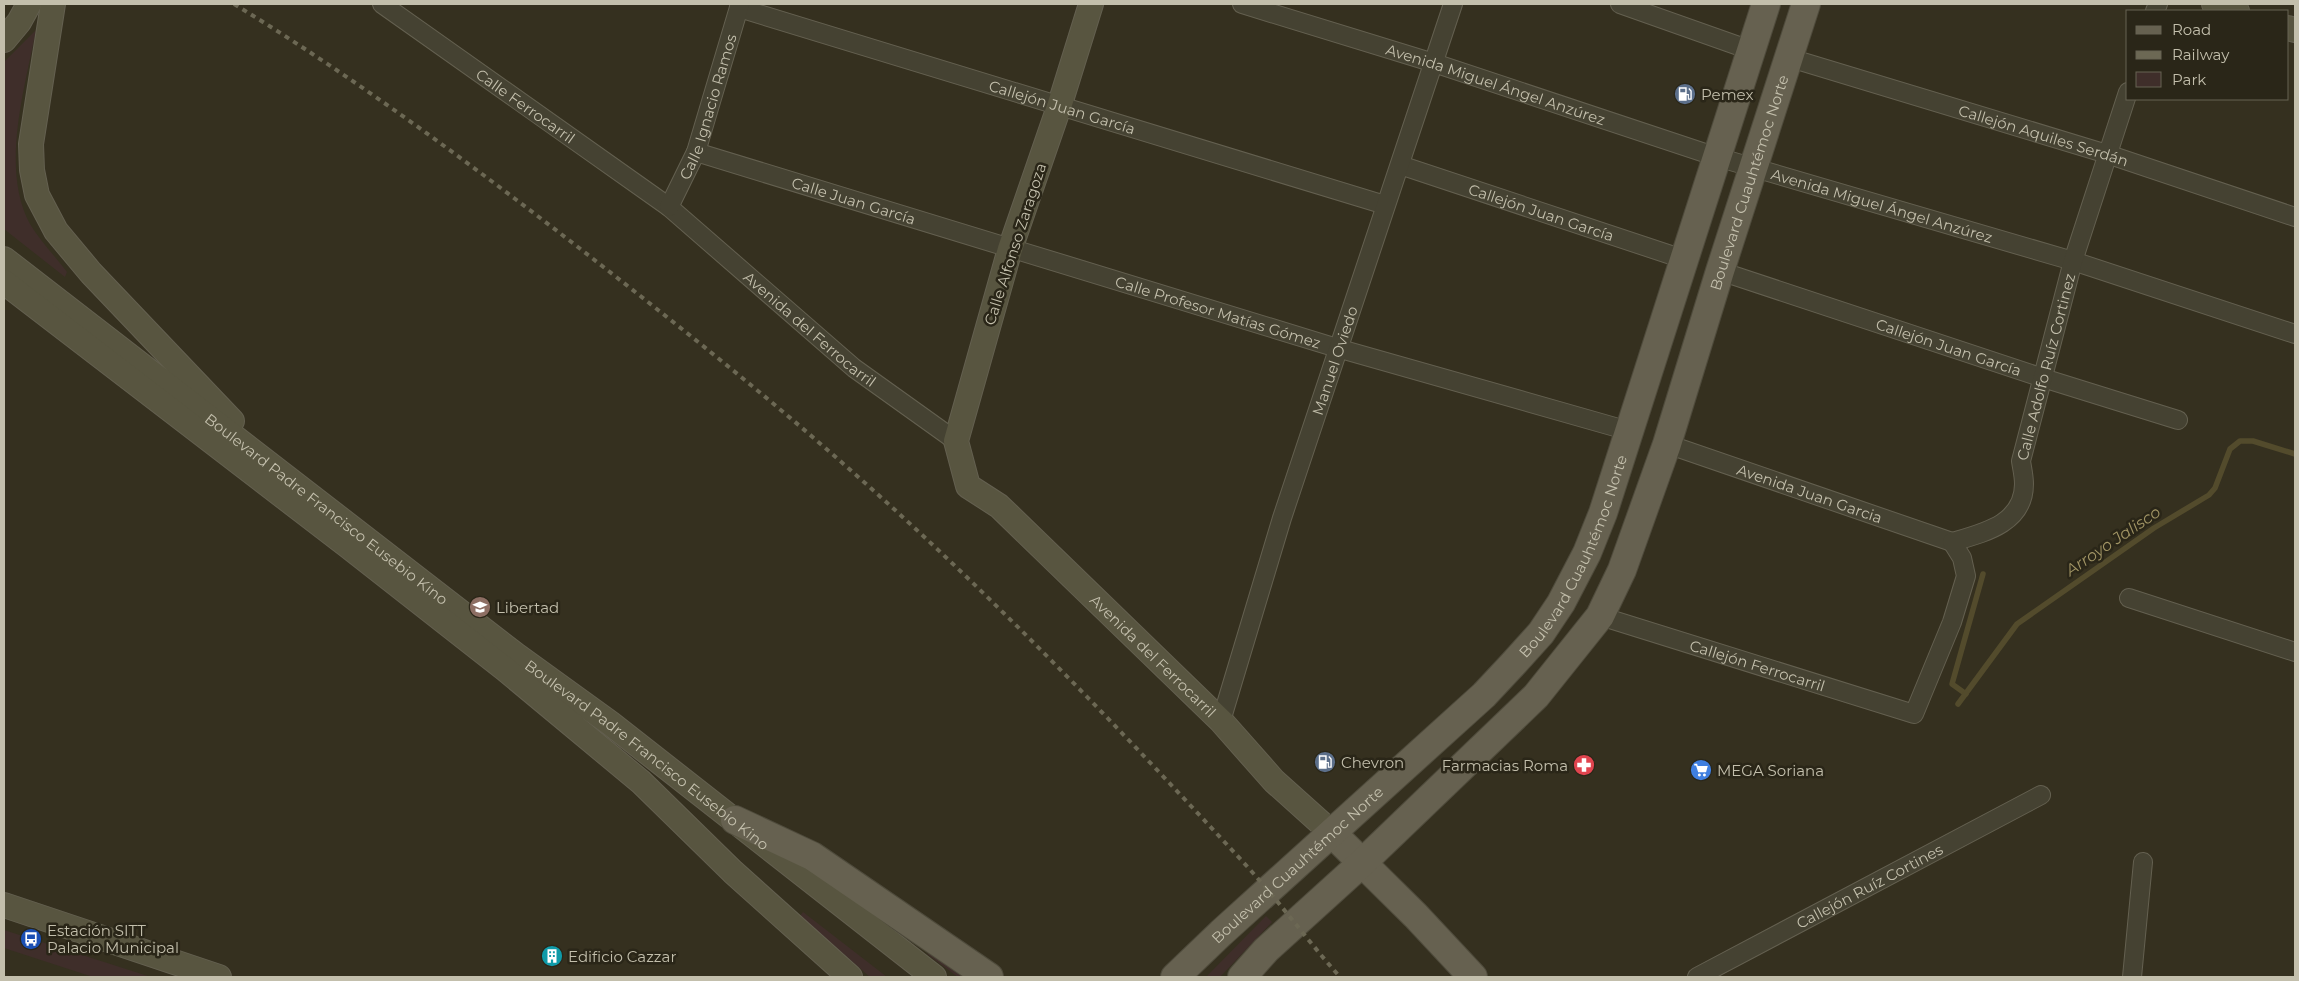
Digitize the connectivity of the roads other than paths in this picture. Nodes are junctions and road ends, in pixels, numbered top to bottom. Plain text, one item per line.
1 (30, 4) edge
2 (53, 4) edge
3 (382, 4) edge
4 (1092, 4) edge
5 (1242, 4) edge
6 (1453, 4) edge
7 (1620, 4) edge
8 (1766, 4) edge
9 (1806, 4) edge
10 (2214, 4) edge
11 (739, 6) edge
12 (2234, 10) edge
13 (4, 40) edge
14 (1750, 50) junction
15 (1790, 58) junction
16 (1434, 63) junction
17 (2126, 98) edge
18 (1059, 108) junction
19 (696, 152) junction
20 (2107, 154) junction
21 (1717, 157) junction
22 (1400, 165) junction
23 (1754, 167) junction
24 (1385, 205) junction
25 (670, 207) junction
26 (2295, 217) edge
27 (1010, 249) junction
28 (4, 259) edge
29 (1683, 259) junction
30 (2074, 261) junction
31 (1720, 271) junction
32 (4, 282) edge
33 (2295, 334) edge
34 (1337, 348) junction
35 (2043, 378) junction
36 (2178, 420) dead end
37 (1629, 431) junction
38 (956, 441) junction
39 (1667, 444) junction
40 (258, 454) junction
41 (1952, 542) junction
42 (2129, 598) dead end
43 (1600, 616) junction
44 (2295, 652) edge
45 (1221, 721) junction
46 (2041, 795) dead end
47 (735, 820) junction
48 (1332, 833) junction
49 (2144, 862) dead end
50 (1362, 863) junction
51 (4, 905) edge
52 (1176, 973) edge
53 (218, 977) edge
54 (850, 977) edge
55 (934, 977) edge
56 (989, 977) edge
57 (1242, 977) edge
58 (1473, 977) edge
59 (1696, 977) edge
60 (2132, 977) edge

1 - 13 main road
2 - 40 main road
3 - 25 street, Calle Ferrocarril
4 - 18 main road, Calle Alfonso Zaragoza
5 - 16 street, Avenida Miguel Ángel Anzúrez
6 - 16 street, Manuel Oviedo
7 - 14 street
8 - 14 main road, Boulevard Cuauhtémoc Norte
9 - 15 main road, Boulevard Cuauhtémoc Norte
10 - 12 main road
11 - 18 street, Callejón Juan García
11 - 19 street, Calle Ignacio Ramos
14 - 21 main road, Boulevard Cuauhtémoc Norte
15 - 20 street, Callejón Aquiles Serdán
15 - 23 main road, Boulevard Cuauhtémoc Norte
16 - 21 street, Avenida Miguel Ángel Anzúrez
16 - 22 street, Manuel Oviedo
17 - 20 street, Calle Adolfo Ruíz Cortinez
18 - 24 street, Callejón Juan García
18 - 27 main road, Calle Alfonso Zaragoza
19 - 25 street, Calle Ignacio Ramos
19 - 27 street, Calle Juan García
20 - 26 street, Callejón Aquiles Serdán
20 - 30 street, Calle Adolfo Ruíz Cortinez
21 - 23 street, Avenida Miguel Ángel Anzúrez
21 - 29 main road, Boulevard Cuauhtémoc Norte
22 - 24 street, Manuel Oviedo
22 - 29 street, Callejón Juan García
23 - 30 street, Avenida Miguel Ángel Anzúrez
23 - 31 main road, Boulevard Cuauhtémoc Norte
24 - 34 street, Manuel Oviedo
25 - 38 street, Avenida del Ferrocarril
27 - 34 street, Calle Profesor Matías Gómez
27 - 38 main road, Calle Alfonso Zaragoza
28 - 40 main road, Boulevard Padre Francisco Eusebio Kino
29 - 37 main road, Boulevard Cuauhtémoc Norte
30 - 33 street, Avenida Miguel Ángel Anzúrez
30 - 35 street, Calle Adolfo Ruíz Cortinez
31 - 35 street, Callejón Juan García
31 - 39 main road, Boulevard Cuauhtémoc Norte
32 - 54 main road, Boulevard Padre Francisco Eusebio Kino
34 - 37 street, Calle Profesor Matías Gómez
34 - 45 street, Manuel Oviedo
35 - 36 street, Callejón Juan García
35 - 41 street, Calle Adolfo Ruíz Cortinez
37 - 48 main road, Boulevard Cuauhtémoc Norte
38 - 45 main road, Avenida del Ferrocarril
39 - 41 street, Avenida Juan Garcia
39 - 43 main road, Boulevard Cuauhtémoc Norte
40 - 47 main road, Boulevard Padre Francisco Eusebio Kino
41 - 43 street, Callejón Ferrocarril
42 - 44 street
43 - 50 main road, Boulevard Cuauhtémoc Norte
45 - 48 main road, Avenida del Ferrocarril
46 - 59 street, Callejón Ruíz Cortines
47 - 55 main road, Boulevard Padre Francisco Eusebio Kino
47 - 56 main road
48 - 50 main road
48 - 52 main road, Boulevard Cuauhtémoc Norte
49 - 60 street
50 - 57 main road, Boulevard Cuauhtémoc Norte
50 - 58 main road
51 - 53 main road

